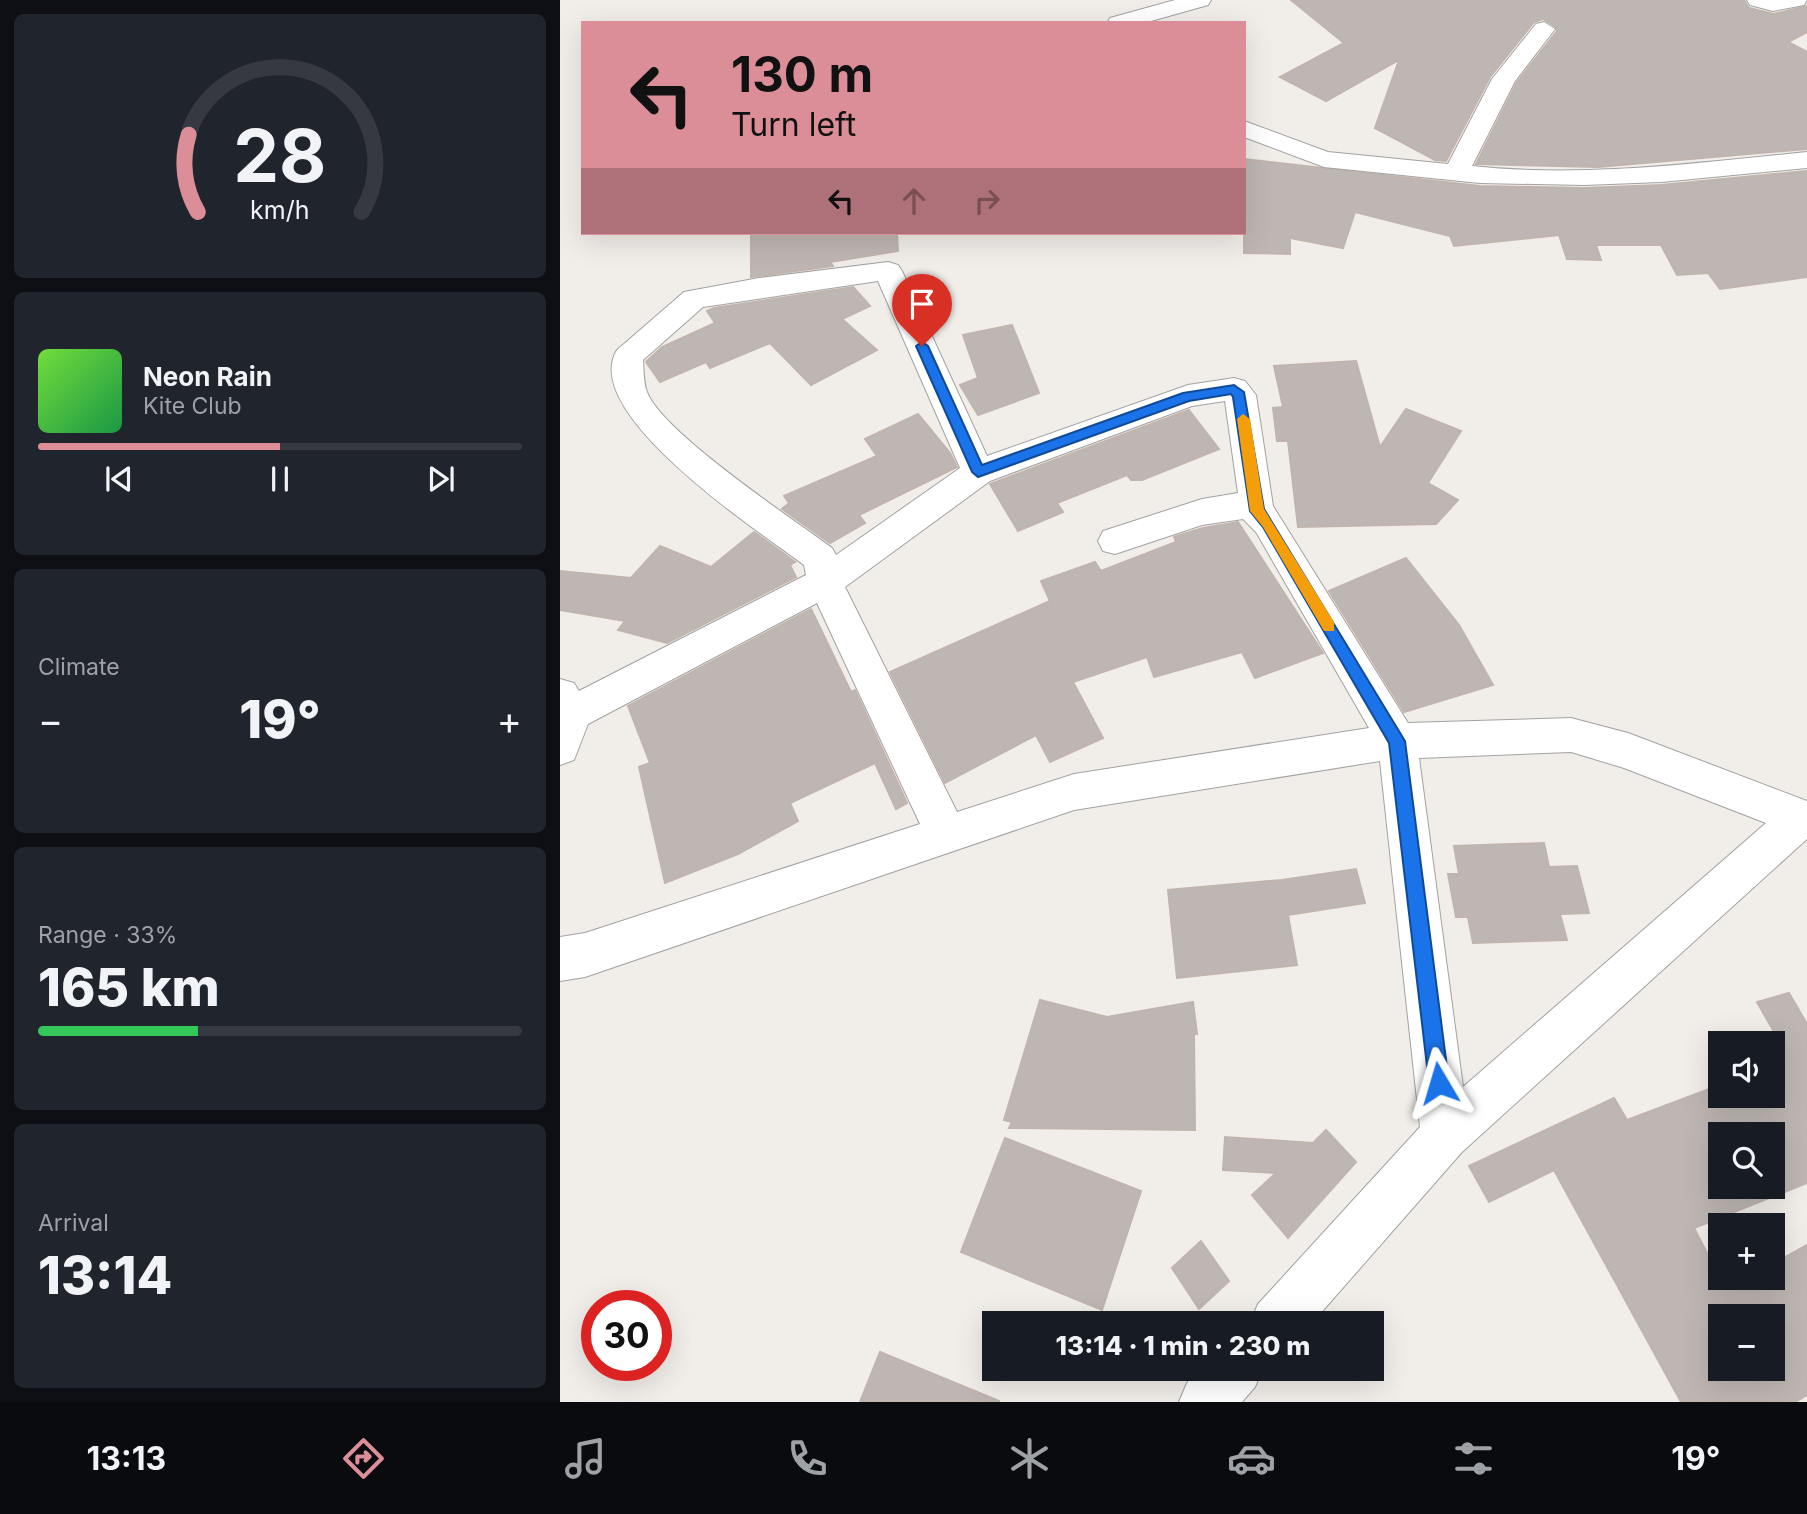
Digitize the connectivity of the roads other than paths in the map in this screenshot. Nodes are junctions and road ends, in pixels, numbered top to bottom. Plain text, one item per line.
1 (1108, 0) edge
2 (1200, 0) edge
3 (1758, 0) edge
4 (1796, 0) edge
5 (1117, 21) edge
6 (1125, 21) edge
7 (1544, 29) dead end
8 (1246, 129) edge
9 (1807, 160) edge
10 (1457, 172) junction
11 (978, 472) junction
12 (1257, 511) junction
13 (1115, 541) dead end
14 (825, 582) junction
15 (564, 719) edge
16 (1397, 741) junction
17 (1804, 819) edge
18 (946, 834) junction
19 (560, 959) edge
20 (1445, 1135) junction
21 (1288, 1311) edge
22 (1225, 1381) edge
23 (1206, 1402) edge

1 - 5 street
2 - 6 street
3 - 4 street
7 - 10 street
8 - 10 street
9 - 10 street
11 - 12 street
11 - 14 street
11 - 14 street
12 - 13 street
12 - 16 street
14 - 15 street
14 - 18 street
16 - 17 street
16 - 18 street
16 - 20 street
17 - 20 street
18 - 19 street
20 - 21 street
22 - 23 street

